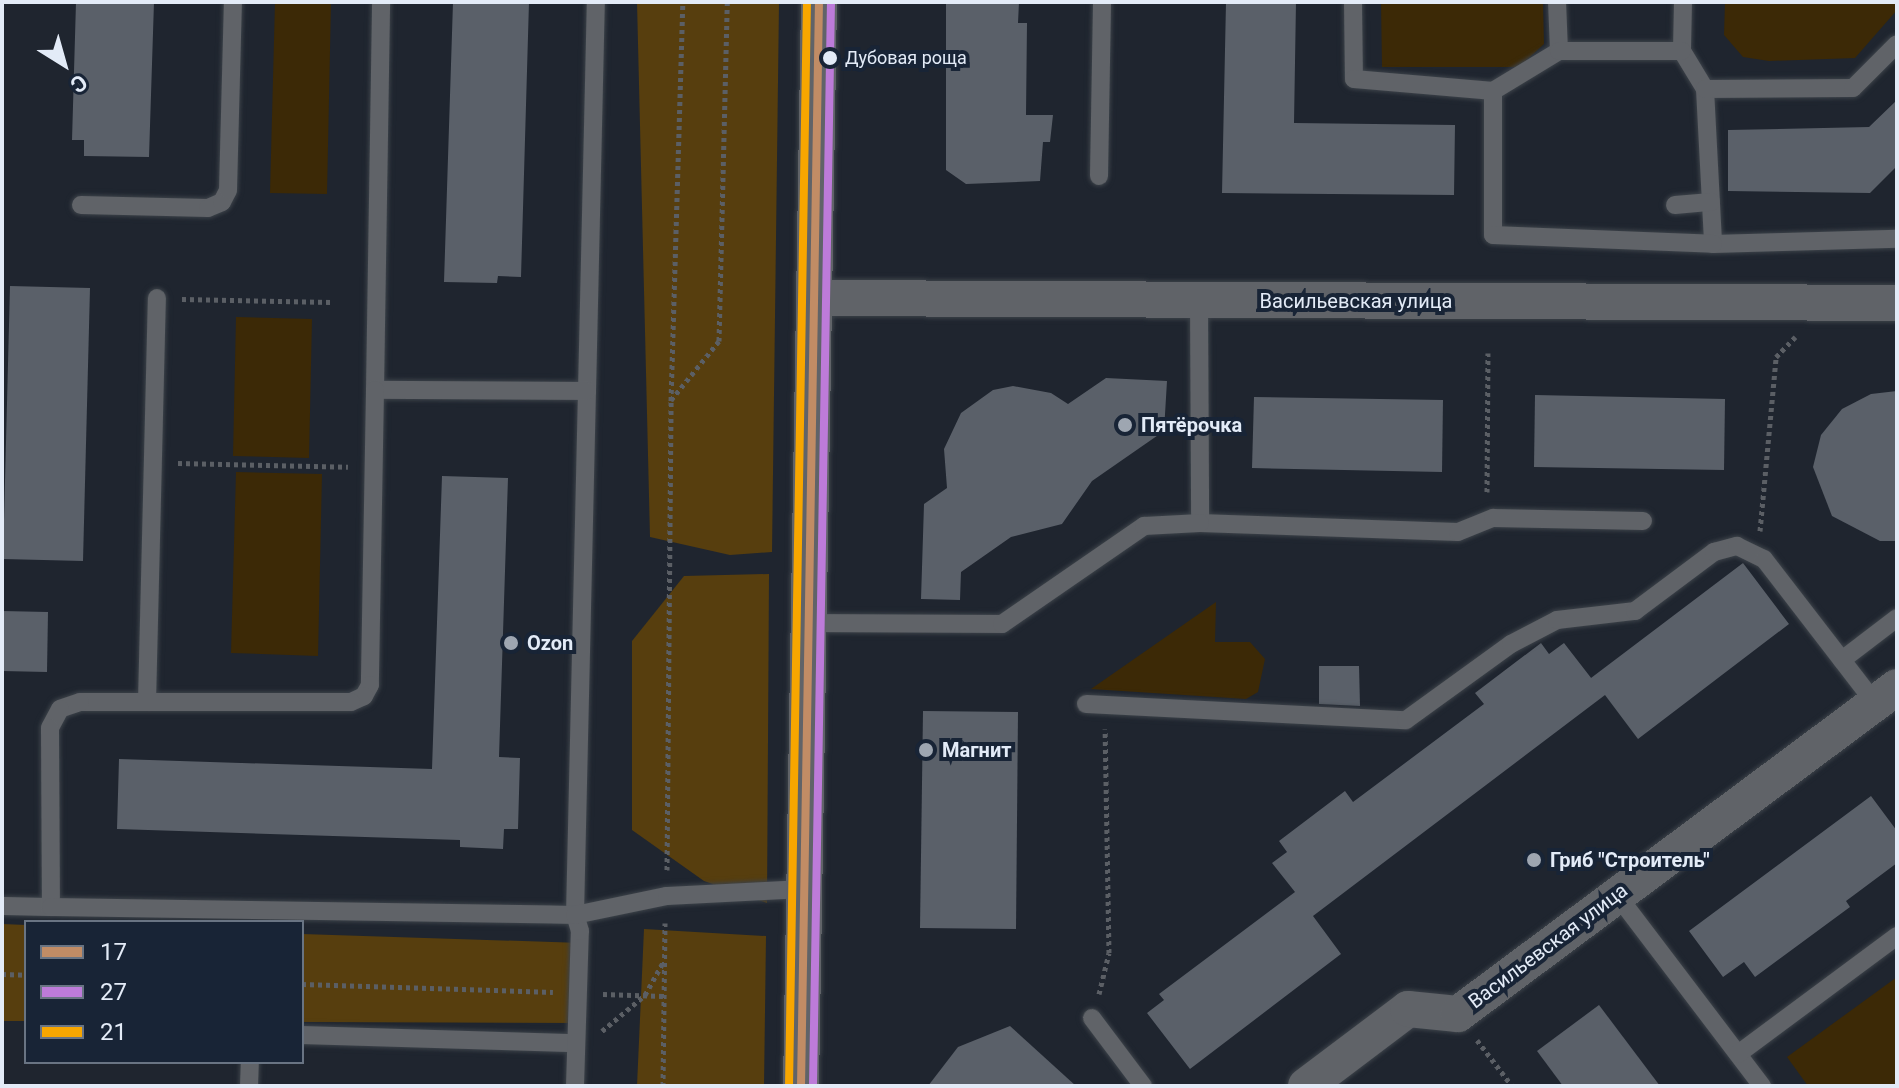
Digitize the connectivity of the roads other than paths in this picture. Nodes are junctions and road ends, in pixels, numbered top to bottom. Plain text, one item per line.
1 (233, 2) edge
2 (381, 2) edge
3 (596, 2) edge
4 (819, 2) edge
5 (1102, 2) edge
6 (1353, 2) edge
7 (1557, 2) edge
8 (1683, 2) edge
9 (1897, 44) edge
10 (1559, 51) junction
11 (1682, 51) junction
12 (1705, 89) junction
13 (1493, 91) junction
14 (1099, 176) dead end
15 (1711, 202) junction
16 (81, 205) dead end
17 (1675, 205) dead end
18 (1897, 239) edge
19 (1713, 244) junction
20 (157, 298) road end
21 (814, 298) junction
22 (1199, 300) junction
23 (1897, 303) edge
24 (375, 390) junction
25 (587, 391) junction
26 (1643, 521) dead end
27 (1200, 523) junction
28 (1897, 618) edge
29 (809, 623) junction
30 (1842, 660) junction
31 (1886, 695) edge
32 (147, 702) junction
33 (1086, 704) dead end
34 (804, 889) junction
35 (1617, 895) junction
36 (2, 906) edge
37 (51, 907) junction
38 (575, 915) junction
39 (1897, 936) edge
40 (1092, 1018) road end
41 (304, 1035) edge
42 (576, 1043) junction
43 (1738, 1054) junction
44 (250, 1064) edge
45 (249, 1086) edge
46 (575, 1086) edge
47 (801, 1086) edge
48 (1143, 1086) edge
49 (1306, 1086) edge
50 (1762, 1086) edge

1 - 16 lane
2 - 24 lane
3 - 25 lane
4 - 21 street
5 - 14 lane
6 - 13 lane
7 - 10 lane
8 - 11 lane
9 - 12 lane
10 - 11 lane
10 - 13 lane
11 - 12 lane
12 - 15 lane
13 - 19 lane
15 - 17 lane
15 - 19 lane
18 - 19 lane
20 - 32 lane
21 - 22 street, Васильевская улица
21 - 29 street
22 - 23 street, Васильевская улица
22 - 27 lane
24 - 25 lane
24 - 32 lane
25 - 38 lane
26 - 27 lane
27 - 29 lane
28 - 30 lane
29 - 34 street
30 - 31 lane
30 - 33 lane
31 - 35 street, Васильевская улица
32 - 37 lane
34 - 38 lane
34 - 47 street
35 - 43 lane
35 - 49 street, Васильевская улица
36 - 37 lane
37 - 38 lane
38 - 42 lane
39 - 43 lane
40 - 48 lane
41 - 42 lane
42 - 46 lane
43 - 50 lane
44 - 45 lane

